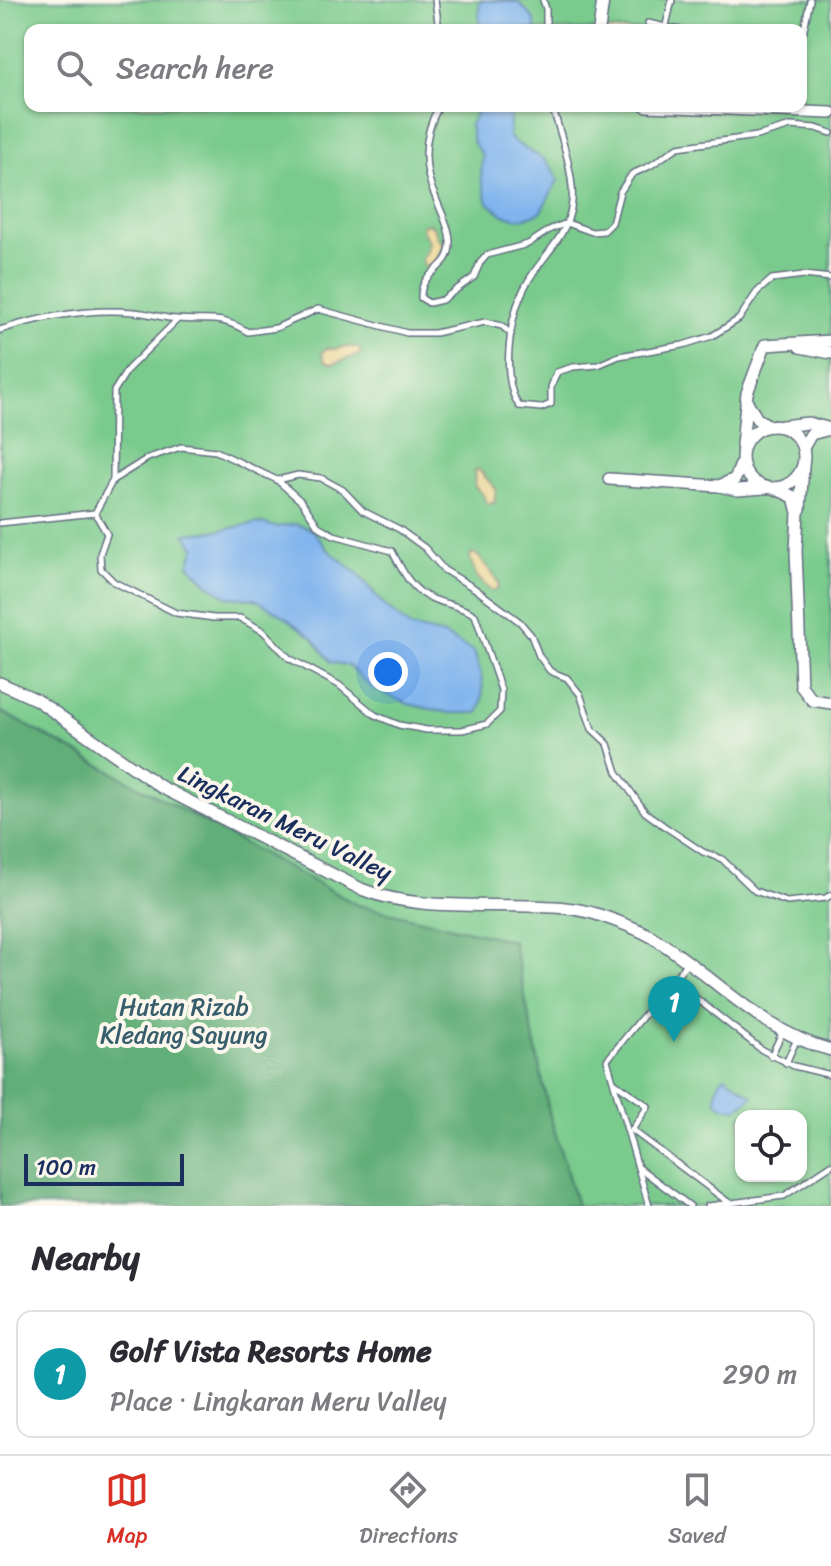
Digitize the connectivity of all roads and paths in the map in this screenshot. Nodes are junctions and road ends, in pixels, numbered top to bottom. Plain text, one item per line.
1 (435, 0) edge
2 (543, 0) edge
3 (603, 0) edge
4 (672, 0) edge
5 (810, 0) edge
6 (648, 23) dead end
7 (438, 24) edge
8 (546, 24) edge
9 (600, 24) edge
10 (651, 24) edge
11 (667, 24) edge
12 (805, 24) edge
13 (436, 112) edge
14 (554, 112) edge
15 (805, 112) edge
16 (831, 113) edge
17 (831, 133) edge
18 (567, 223) junction
19 (831, 278) edge
20 (178, 319) junction
21 (0, 330) edge
22 (511, 334) junction
23 (831, 341) edge
24 (784, 343) junction
25 (831, 353) edge
26 (746, 400) junction
27 (774, 426) junction
28 (831, 429) edge
29 (803, 448) junction
30 (742, 458) junction
31 (803, 463) junction
32 (609, 479) dead end
33 (113, 480) junction
34 (277, 480) junction
35 (719, 486) junction
36 (771, 488) junction
37 (95, 513) junction
38 (798, 513) junction
39 (0, 523) edge
40 (0, 683) edge
41 (831, 703) edge
42 (831, 895) edge
43 (688, 963) junction
44 (674, 981) junction
45 (783, 1031) junction
46 (798, 1038) junction
47 (831, 1050) edge
48 (771, 1056) junction
49 (786, 1063) junction
50 (831, 1075) edge
51 (613, 1081) junction
52 (629, 1131) junction
53 (831, 1165) edge
54 (637, 1167) junction
55 (728, 1202) junction
56 (649, 1206) edge
57 (690, 1206) edge
58 (708, 1206) edge

1 - 7 lane
2 - 8 lane
3 - 9 street
4 - 11 lane
5 - 12 lane
6 - 10 lane
13 - 18 lane
14 - 18 lane
15 - 16 street
17 - 18 lane
18 - 22 lane
19 - 22 lane
20 - 21 lane
20 - 22 lane
20 - 33 lane
23 - 24 street
24 - 25 street
24 - 26 street
26 - 27 street
26 - 30 street
27 - 28 street
27 - 29 street
27 - 30 street
28 - 29 street
29 - 31 street
30 - 35 street
30 - 36 street
31 - 36 street
31 - 38 street
32 - 35 street
33 - 34 lane
33 - 37 lane
34 - 37 lane
34 - 42 lane
35 - 36 street
36 - 38 street
37 - 39 lane
38 - 41 street
40 - 43 street, Lingkaran Meru Valley
43 - 44 lane
43 - 45 street, Lingkaran Meru Valley
44 - 48 lane
44 - 51 lane
45 - 46 street, Lingkaran Meru Valley
45 - 48 lane
46 - 47 street, Lingkaran Meru Valley
46 - 49 lane
48 - 49 lane
49 - 50 lane
51 - 52 lane
51 - 52 lane
52 - 54 lane
52 - 55 lane
53 - 55 lane
54 - 56 lane
54 - 57 lane
55 - 58 lane

